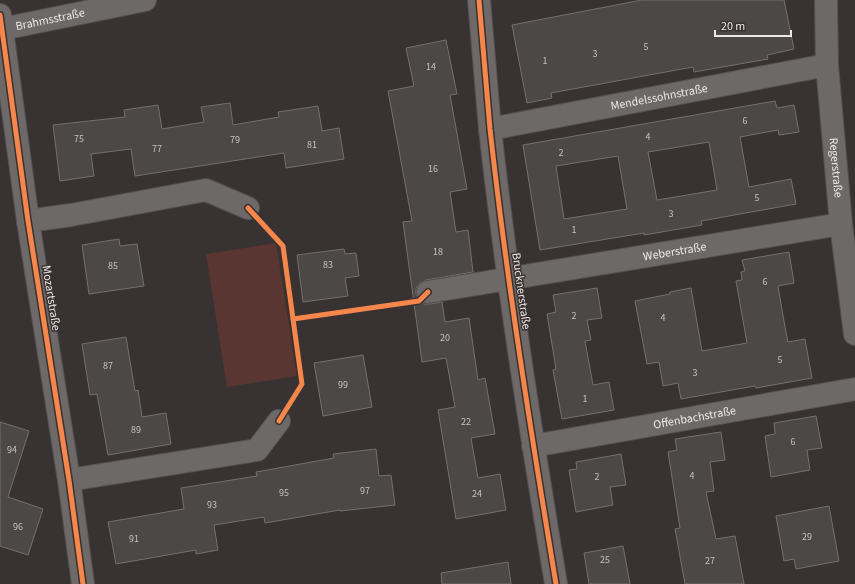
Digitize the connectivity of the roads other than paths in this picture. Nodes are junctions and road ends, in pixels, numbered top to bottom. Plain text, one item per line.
1 (145, 0) edge
2 (479, 0) edge
3 (826, 0) edge
4 (1, 22) edge
5 (827, 65) junction
6 (490, 129) junction
7 (248, 208) dead end
8 (28, 221) junction
9 (841, 224) junction
10 (509, 279) junction
11 (428, 292) dead end
12 (855, 334) edge
13 (855, 389) edge
14 (279, 421) dead end
15 (533, 446) junction
16 (69, 480) junction
17 (83, 584) edge
18 (556, 584) edge

1 - 4 street, Brahmsstraße
2 - 6 street, Brucknerstraße
3 - 5 street, Regerstraße
4 - 8 street, Mozartstraße
5 - 6 street, Mendelssohnstraße
5 - 9 street, Regerstraße
6 - 10 street, Brucknerstraße
7 - 8 street
8 - 16 street, Mozartstraße
9 - 10 street, Weberstraße
9 - 12 street, Regerstraße
10 - 11 street, Weberstraße
10 - 15 street, Brucknerstraße
13 - 15 street, Offenbachstraße
14 - 16 street
15 - 18 street, Brucknerstraße
16 - 17 street, Mozartstraße

